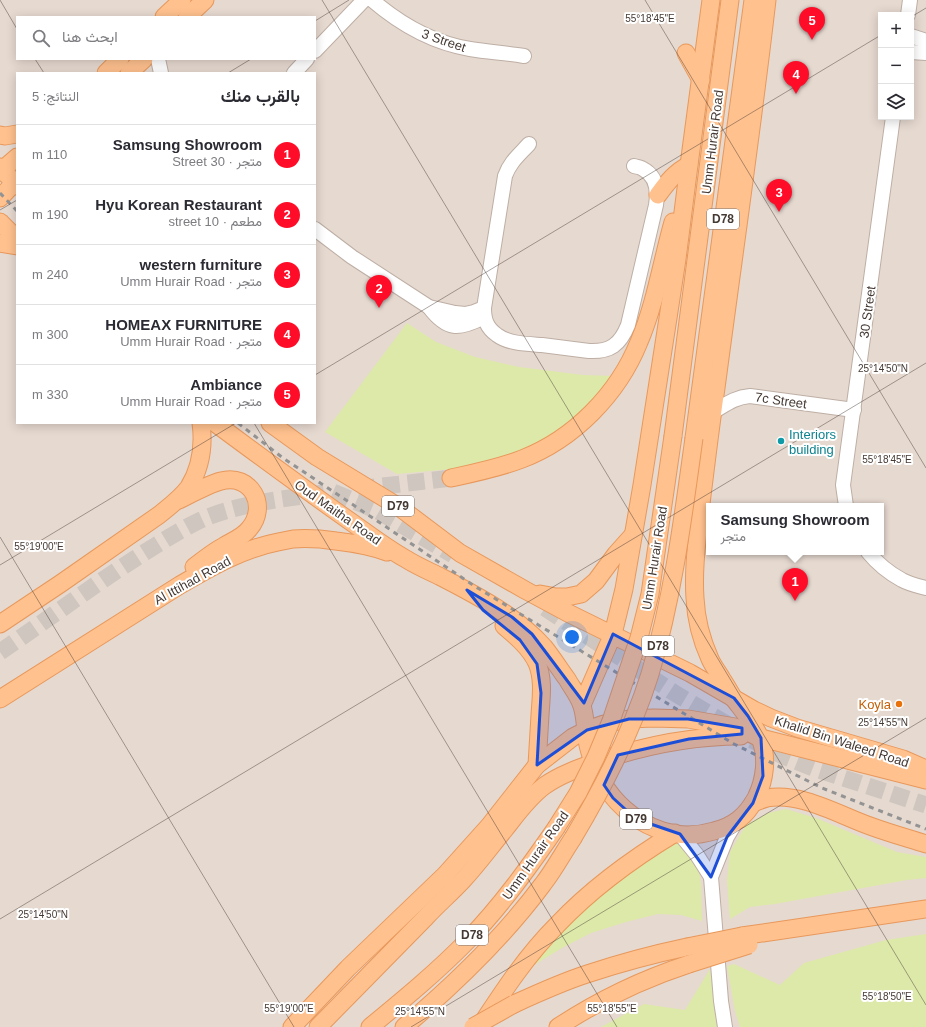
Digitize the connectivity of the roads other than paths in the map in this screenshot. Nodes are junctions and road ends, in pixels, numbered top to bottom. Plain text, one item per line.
1 (182, 0) edge
2 (205, 0) edge
3 (364, 0) edge
4 (372, 0) edge
5 (711, 0) edge
6 (730, 0) edge
7 (753, 0) edge
8 (767, 0) edge
9 (910, 0) edge
10 (908, 12) edge
11 (165, 16) edge
12 (188, 16) edge
13 (914, 37) edge
14 (926, 41) edge
15 (316, 50) edge
16 (914, 52) edge
17 (686, 53) dead end
18 (926, 53) edge
19 (524, 56) dead end
20 (119, 60) edge
21 (143, 60) edge
22 (158, 60) edge
23 (306, 60) edge
24 (107, 72) edge
25 (130, 72) edge
26 (160, 72) edge
27 (295, 72) edge
28 (701, 80) junction
29 (893, 120) edge
30 (16, 134) edge
31 (0, 135) edge
32 (528, 144) dead end
33 (16, 158) edge
34 (689, 165) junction
35 (634, 166) dead end
36 (1, 169) edge
37 (16, 183) edge
38 (658, 195) junction
39 (685, 197) junction
40 (0, 198) edge
41 (0, 222) edge
42 (316, 230) edge
43 (16, 238) edge
44 (0, 243) edge
45 (16, 246) edge
46 (484, 313) junction
47 (854, 410) junction
48 (713, 412) junction
49 (201, 424) edge
50 (216, 424) edge
51 (271, 424) edge
52 (451, 478) tunnel mouth
53 (175, 502) junction
54 (846, 503) edge
55 (633, 535) junction
56 (870, 555) edge
57 (406, 559) junction
58 (926, 588) edge
59 (467, 590) junction
60 (525, 590) junction
61 (148, 605) junction
62 (0, 624) edge
63 (613, 634) junction
64 (734, 698) junction
65 (0, 700) edge
66 (582, 705) junction
67 (587, 730) junction
68 (757, 737) junction
69 (593, 763) junction
70 (537, 765) junction
71 (926, 769) edge
72 (926, 780) edge
73 (753, 803) junction
74 (736, 822) junction
75 (678, 834) junction
76 (926, 844) edge
77 (712, 876) junction
78 (926, 909) edge
79 (745, 940) junction
80 (292, 1027) edge
81 (318, 1027) edge
82 (370, 1027) edge
83 (404, 1027) edge
84 (473, 1027) edge
85 (480, 1027) edge
86 (558, 1027) edge
87 (725, 1027) edge

1 - 11 main road
2 - 12 main road
3 - 15 street
4 - 19 street, 3 Street
5 - 28 main road
6 - 82 main road, Umm Hurair Road / D78, bridge
7 - 83 main road, Umm Hurair Road / D78, bridge
8 - 48 main road
9 - 10 street
13 - 14 street
16 - 18 street
17 - 28 main road
20 - 24 main road
21 - 25 main road
22 - 26 street
23 - 27 street
28 - 34 main road
29 - 47 street, 30 Street
30 - 31 main road
32 - 46 street
33 - 36 main road
34 - 38 main road
34 - 39 main road
35 - 38 street
36 - 37 main road
37 - 40 main road
38 - 46 street
39 - 52 main road
39 - 55 main road
41 - 43 main road
42 - 46 street
44 - 45 main road
47 - 48 street, 7c Street
47 - 54 street, 30 Street
48 - 64 main road
49 - 53 main road
50 - 57 main road, Oud Maitha Road / D79
51 - 60 main road, D79
53 - 61 main road
53 - 62 main road
55 - 60 main road
55 - 63 main road
56 - 58 street
57 - 59 main road, Oud Maitha Road / D79
57 - 61 main road, Al Ittihad Road
59 - 66 main road, D79
59 - 70 main road
60 - 63 main road, Khalid Bin Waleed Road / D79
61 - 65 main road, Al Ittihad Road
63 - 64 main road, Khalid Bin Waleed Road / D79
63 - 66 main road
64 - 68 main road
64 - 71 main road, Khalid Bin Waleed Road / D79
66 - 67 main road, D79
67 - 68 main road
67 - 69 main road, D79
67 - 70 main road
68 - 69 main road
68 - 72 main road
68 - 73 main road
69 - 75 main road, D79
69 - 81 main road
70 - 80 main road
73 - 74 main road
73 - 76 main road
74 - 75 main road, D79
74 - 77 street
75 - 77 street
75 - 85 main road
77 - 87 street
78 - 79 main road
79 - 84 main road, bridge
79 - 86 main road, bridge

